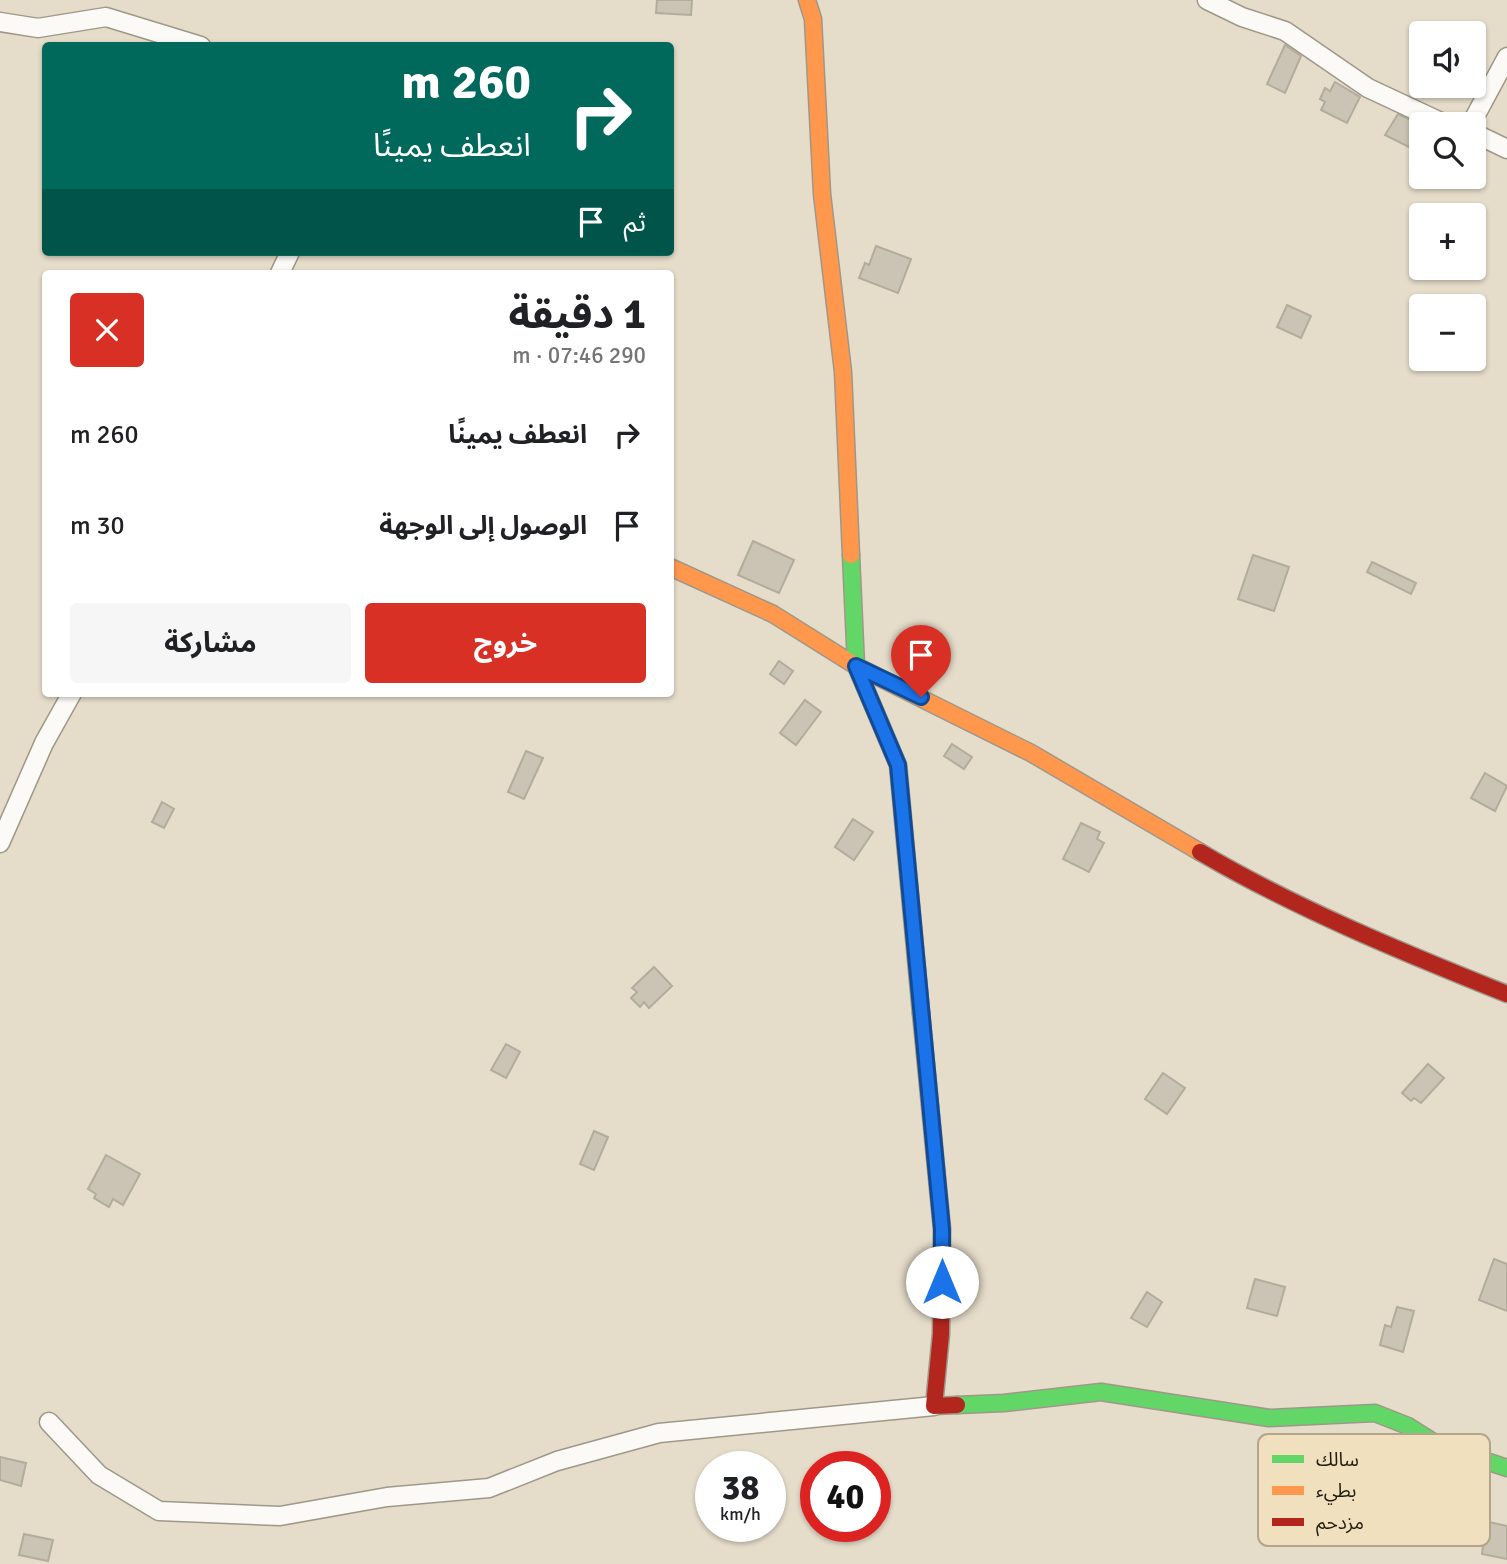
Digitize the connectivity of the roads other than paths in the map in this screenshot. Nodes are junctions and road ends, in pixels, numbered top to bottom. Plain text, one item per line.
1 (807, 0) edge
2 (1208, 0) edge
3 (0, 22) edge
4 (188, 42) edge
5 (1507, 57) edge
6 (1419, 112) edge
7 (1477, 112) edge
8 (1486, 139) edge
9 (1507, 149) edge
10 (674, 569) edge
11 (856, 666) junction
12 (70, 697) edge
13 (0, 843) edge
14 (1507, 994) edge
15 (934, 1406) junction
16 (49, 1422) dead end
17 (1420, 1434) edge
18 (1490, 1462) edge
19 (1507, 1468) edge

1 - 11 street
2 - 6 street
3 - 4 street
5 - 7 street
8 - 9 street
10 - 11 street
11 - 14 street
11 - 15 street
12 - 13 street
15 - 16 street
15 - 17 street
18 - 19 street

